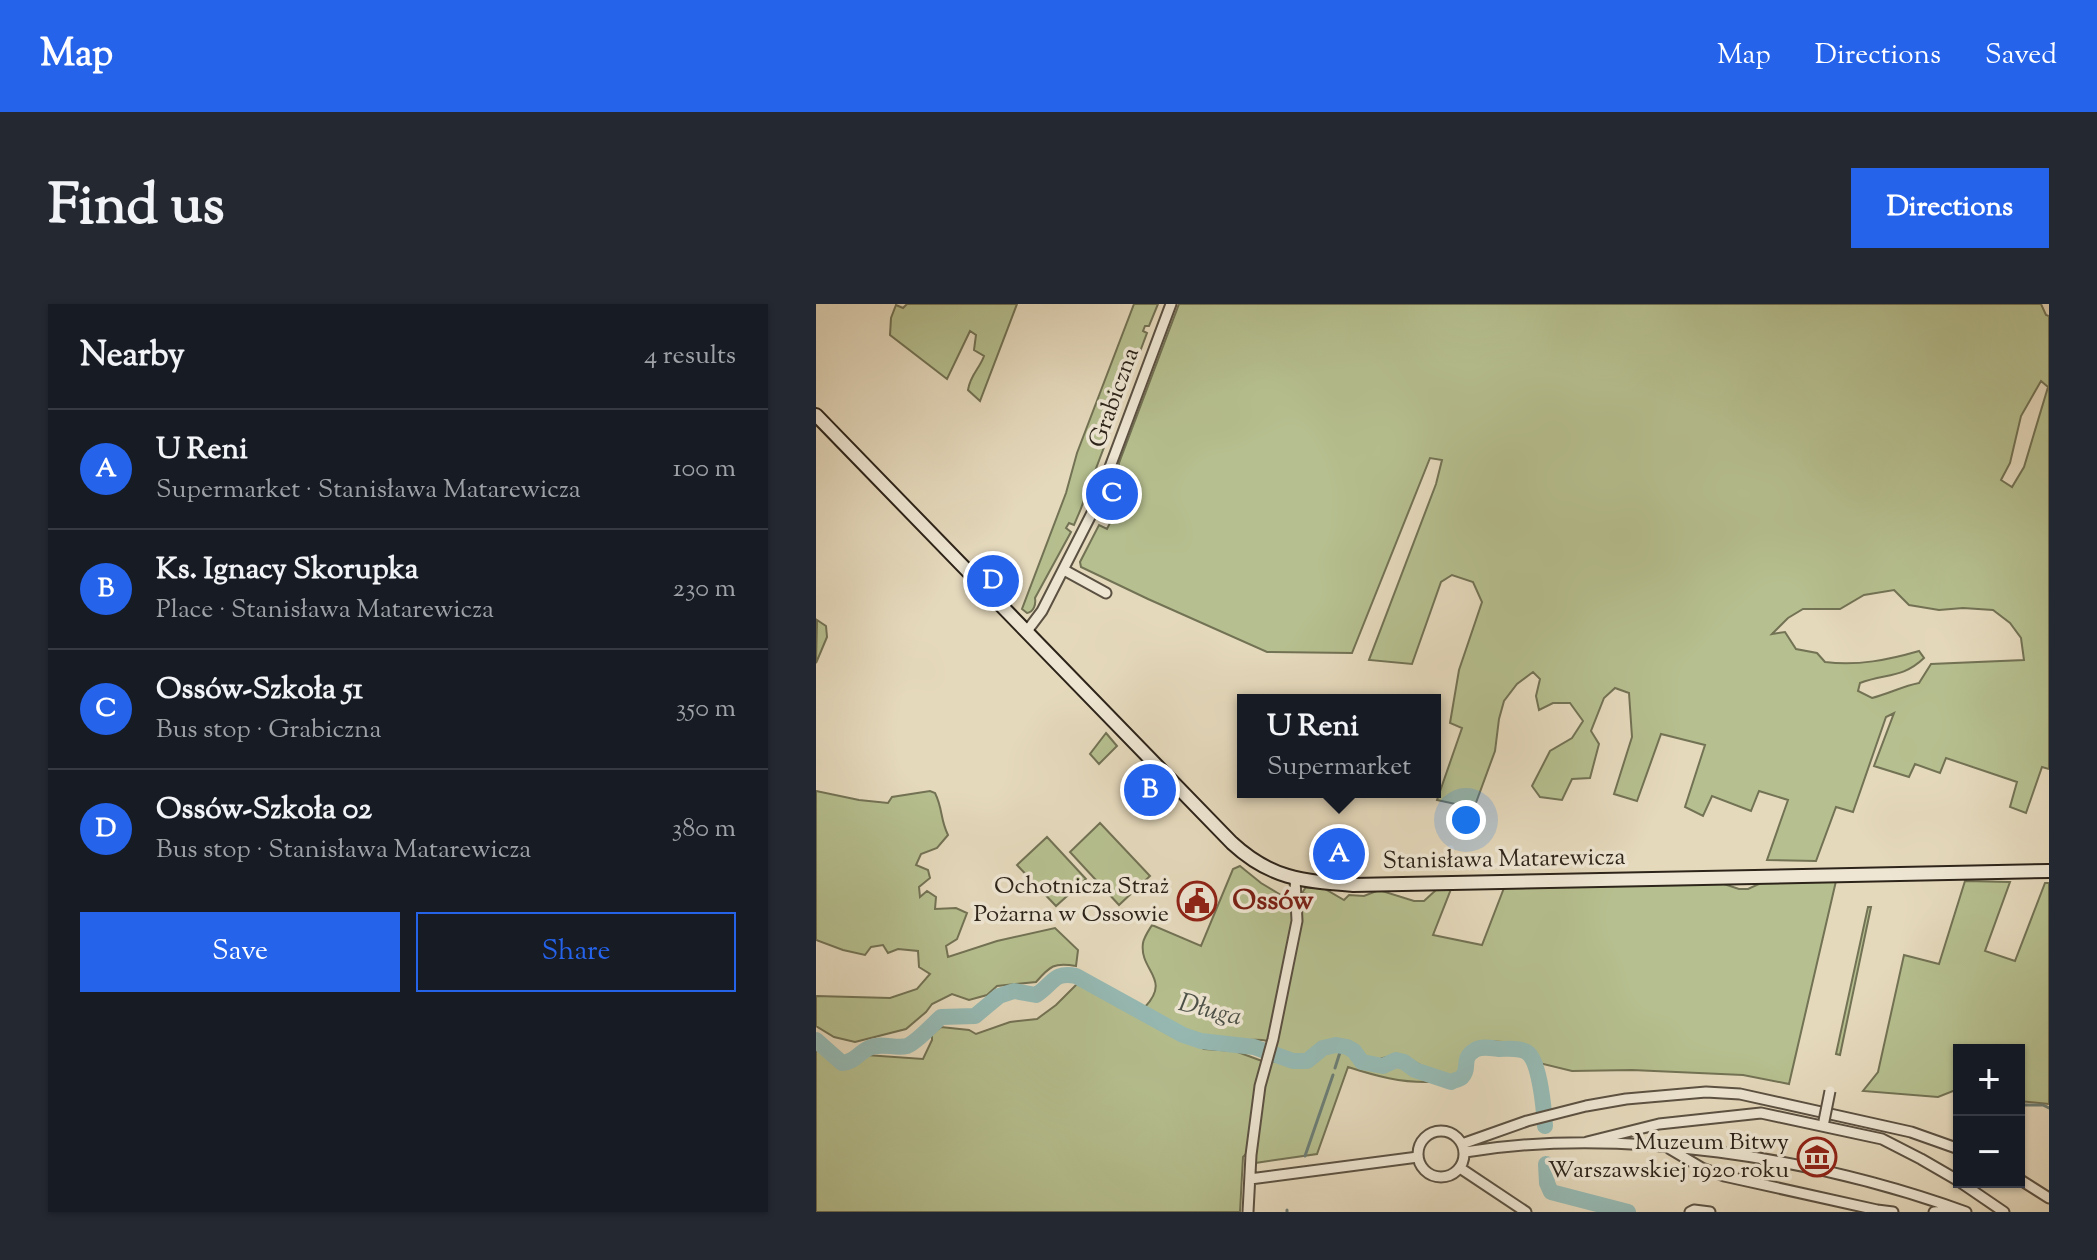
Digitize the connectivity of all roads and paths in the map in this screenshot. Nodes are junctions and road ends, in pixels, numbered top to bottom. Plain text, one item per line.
1 (1171, 304) edge
2 (816, 415) edge
3 (1064, 570) junction
4 (1106, 593) dead end
5 (1027, 631) junction
6 (2049, 871) edge
7 (1295, 878) junction
8 (1832, 1079) dead end
9 (1824, 1124) junction
10 (1579, 1144) junction
11 (1667, 1147) junction
12 (1953, 1147) edge
13 (1464, 1148) junction
14 (1418, 1157) junction
15 (1460, 1168) junction
16 (1953, 1178) edge
17 (1250, 1179) junction
18 (2025, 1183) edge
19 (1969, 1188) edge
20 (2049, 1198) edge
21 (1963, 1211) edge
22 (1248, 1212) edge
23 (1526, 1212) edge
24 (1690, 1212) edge
25 (1710, 1212) edge
26 (1893, 1212) edge
27 (1934, 1212) edge
28 (2004, 1212) edge

1 - 3 street, Grabiczna
2 - 5 street, Stanisława Matarewicza
3 - 4 street
3 - 5 street, Grabiczna
5 - 7 street, Stanisława Matarewicza
6 - 7 street, Stanisława Matarewicza
7 - 17 street
8 - 9 street, bridge
9 - 10 street
9 - 16 street
10 - 11 street
10 - 13 street
11 - 21 street
11 - 26 street
12 - 13 street
13 - 14 street
13 - 15 street
14 - 15 street
14 - 17 street
15 - 23 street
17 - 22 street
18 - 20 street
19 - 28 street
21 - 27 street
24 - 25 street

